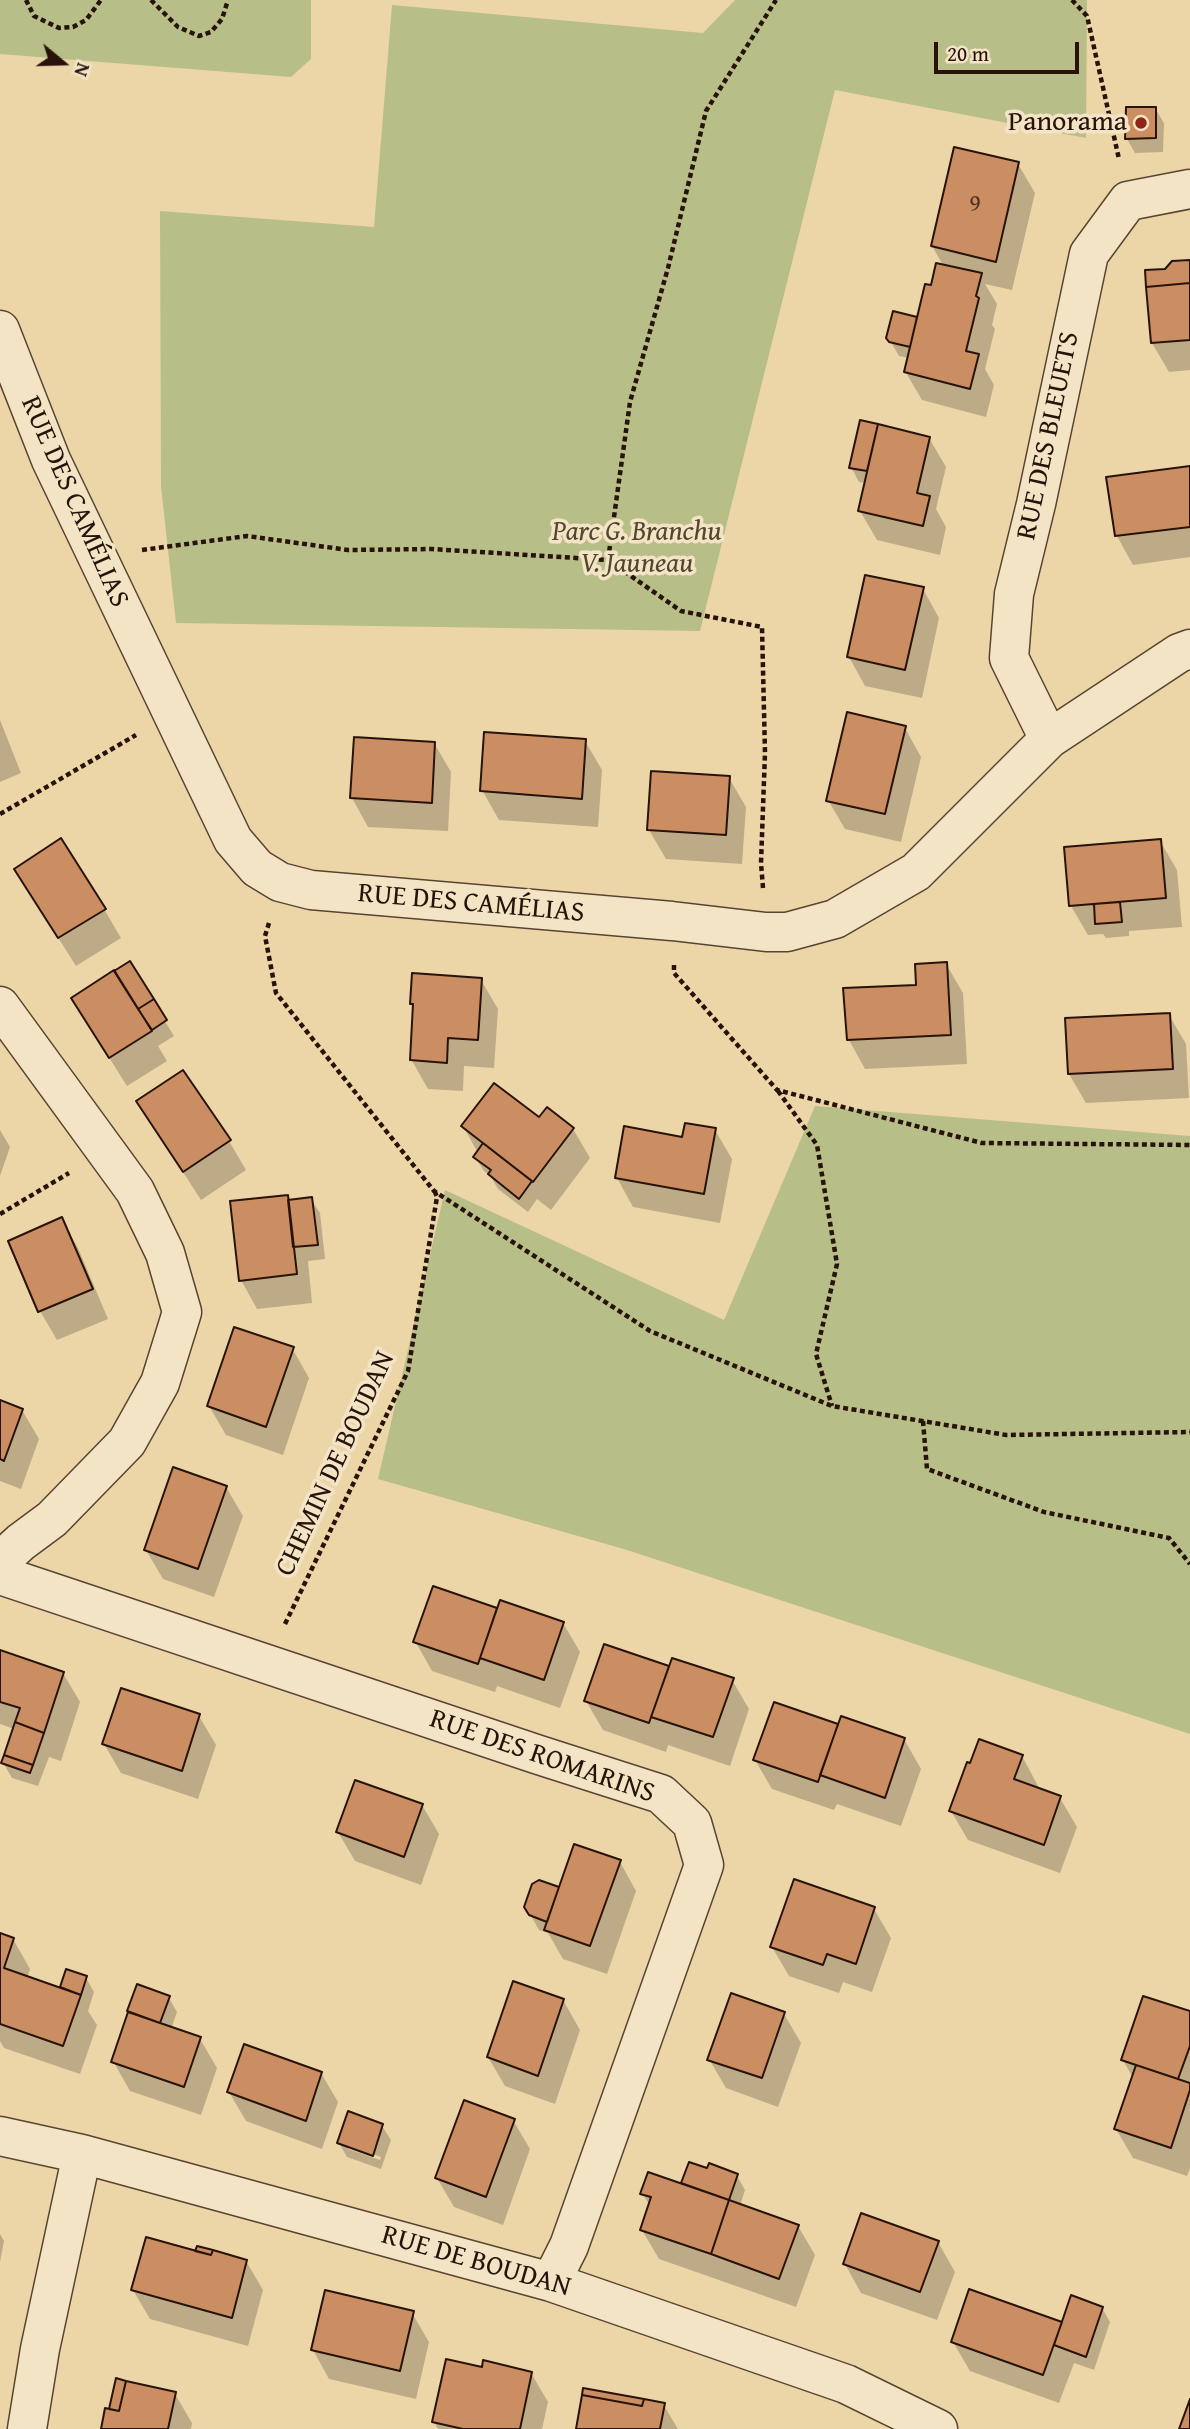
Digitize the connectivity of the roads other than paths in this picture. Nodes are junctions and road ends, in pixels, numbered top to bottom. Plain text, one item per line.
1 (1190, 189) edge
2 (0, 330) edge
3 (1190, 649) edge
4 (1049, 739) junction
5 (0, 1006) edge
6 (0, 1561) edge
7 (0, 1575) edge
8 (0, 2136) edge
9 (82, 2154) junction
10 (551, 2282) junction
11 (27, 2429) edge
12 (939, 2429) edge

1 - 4 street, RUE DES BLEUETS
2 - 4 street, RUE DES CAMÉLIAS
3 - 4 street, RUE DES CAMÉLIAS
5 - 6 street
7 - 10 street, RUE DES ROMARINS
8 - 9 street, RUE DE BOUDAN
9 - 10 street, RUE DE BOUDAN
9 - 11 street
10 - 12 street, RUE DE BOUDAN

